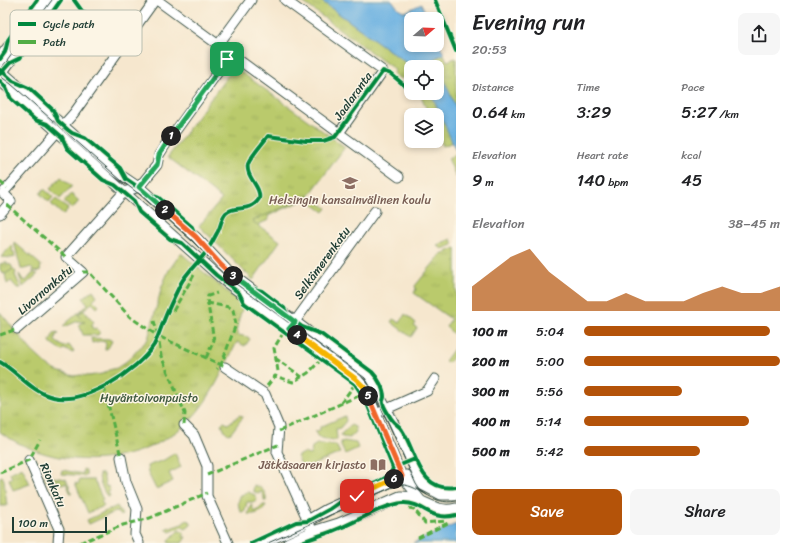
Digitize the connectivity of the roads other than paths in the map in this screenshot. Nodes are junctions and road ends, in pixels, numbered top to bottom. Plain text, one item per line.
1 (43, 0) edge
2 (55, 0) edge
3 (156, 0) edge
4 (251, 0) edge
5 (285, 0) edge
6 (36, 10) edge
7 (48, 10) edge
8 (142, 19) edge
9 (10, 45) edge
10 (218, 45) junction
11 (231, 54) junction
12 (14, 56) edge
13 (115, 56) edge
14 (0, 59) edge
15 (1, 74) edge
16 (63, 125) junction
17 (57, 132) junction
18 (339, 132) junction
19 (399, 177) dead end
20 (139, 187) junction
21 (124, 192) junction
22 (374, 211) dead end
23 (0, 214) edge
24 (292, 326) junction
25 (17, 329) dead end
26 (225, 367) dead end
27 (435, 379) dead end
28 (386, 409) junction
29 (376, 414) junction
30 (184, 425) dead end
31 (121, 457) dead end
32 (28, 460) dead end
33 (412, 465) junction
34 (405, 477) junction
35 (424, 486) junction
36 (456, 494) edge
37 (400, 497) junction
38 (422, 502) junction
39 (456, 509) edge
40 (308, 521) junction
41 (313, 532) junction
42 (58, 543) edge
43 (139, 543) edge
44 (228, 543) edge
45 (261, 543) edge
46 (289, 543) edge

1 - 6 main road
2 - 7 main road
3 - 8 street
3 - 10 street
4 - 10 street
5 - 18 street, Jaalaranta
9 - 14 main road
10 - 11 street
11 - 18 street
11 - 20 street
12 - 15 main road
13 - 16 street
15 - 16 street
15 - 17 street
16 - 17 street
16 - 20 street
17 - 21 street
17 - 23 street
18 - 19 street
20 - 21 street, Livornonkatu
20 - 24 street
21 - 24 street
21 - 25 street, Livornonkatu
22 - 24 street, Selkämerenkatu
24 - 28 street
24 - 29 street
26 - 40 street
27 - 28 street
28 - 29 street
28 - 33 street
29 - 34 street
30 - 44 street
31 - 43 street
32 - 42 street, Rionkatu
33 - 34 street
33 - 35 street
34 - 35 main road
34 - 37 street
34 - 38 street
34 - 40 main road
35 - 36 main road
37 - 38 main road
37 - 41 main road
38 - 39 main road
40 - 41 street
40 - 45 main road
41 - 46 main road

